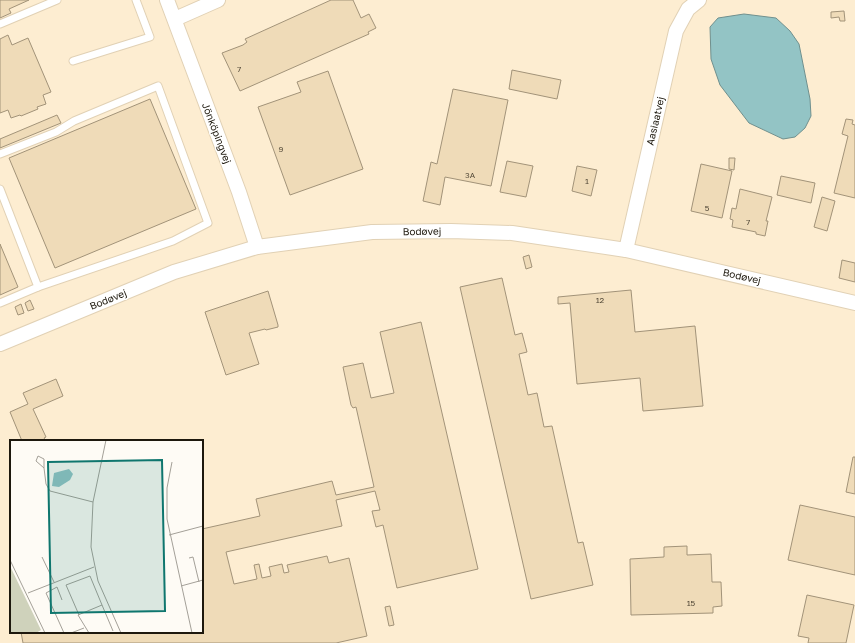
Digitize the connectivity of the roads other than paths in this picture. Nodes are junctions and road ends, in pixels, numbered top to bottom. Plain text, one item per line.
1 (57, 0) edge
2 (136, 0) edge
3 (167, 0) edge
4 (218, 0) edge
5 (699, 0) edge
6 (175, 19) junction
7 (0, 24) edge
8 (73, 61) dead end
9 (0, 154) edge
10 (0, 189) edge
11 (257, 247) junction
12 (626, 250) junction
13 (38, 287) junction
14 (0, 303) edge
15 (855, 303) edge
16 (0, 344) edge

1 - 7 lane
2 - 8 lane
3 - 6 street, Jönköpingvej
4 - 6 street
5 - 12 street, Aasiaatvej
6 - 11 street, Jönköpingvej
9 - 13 lane
10 - 13 lane
11 - 12 street, Bodøvej
11 - 16 street, Bodøvej
12 - 15 street, Bodøvej
13 - 14 lane

